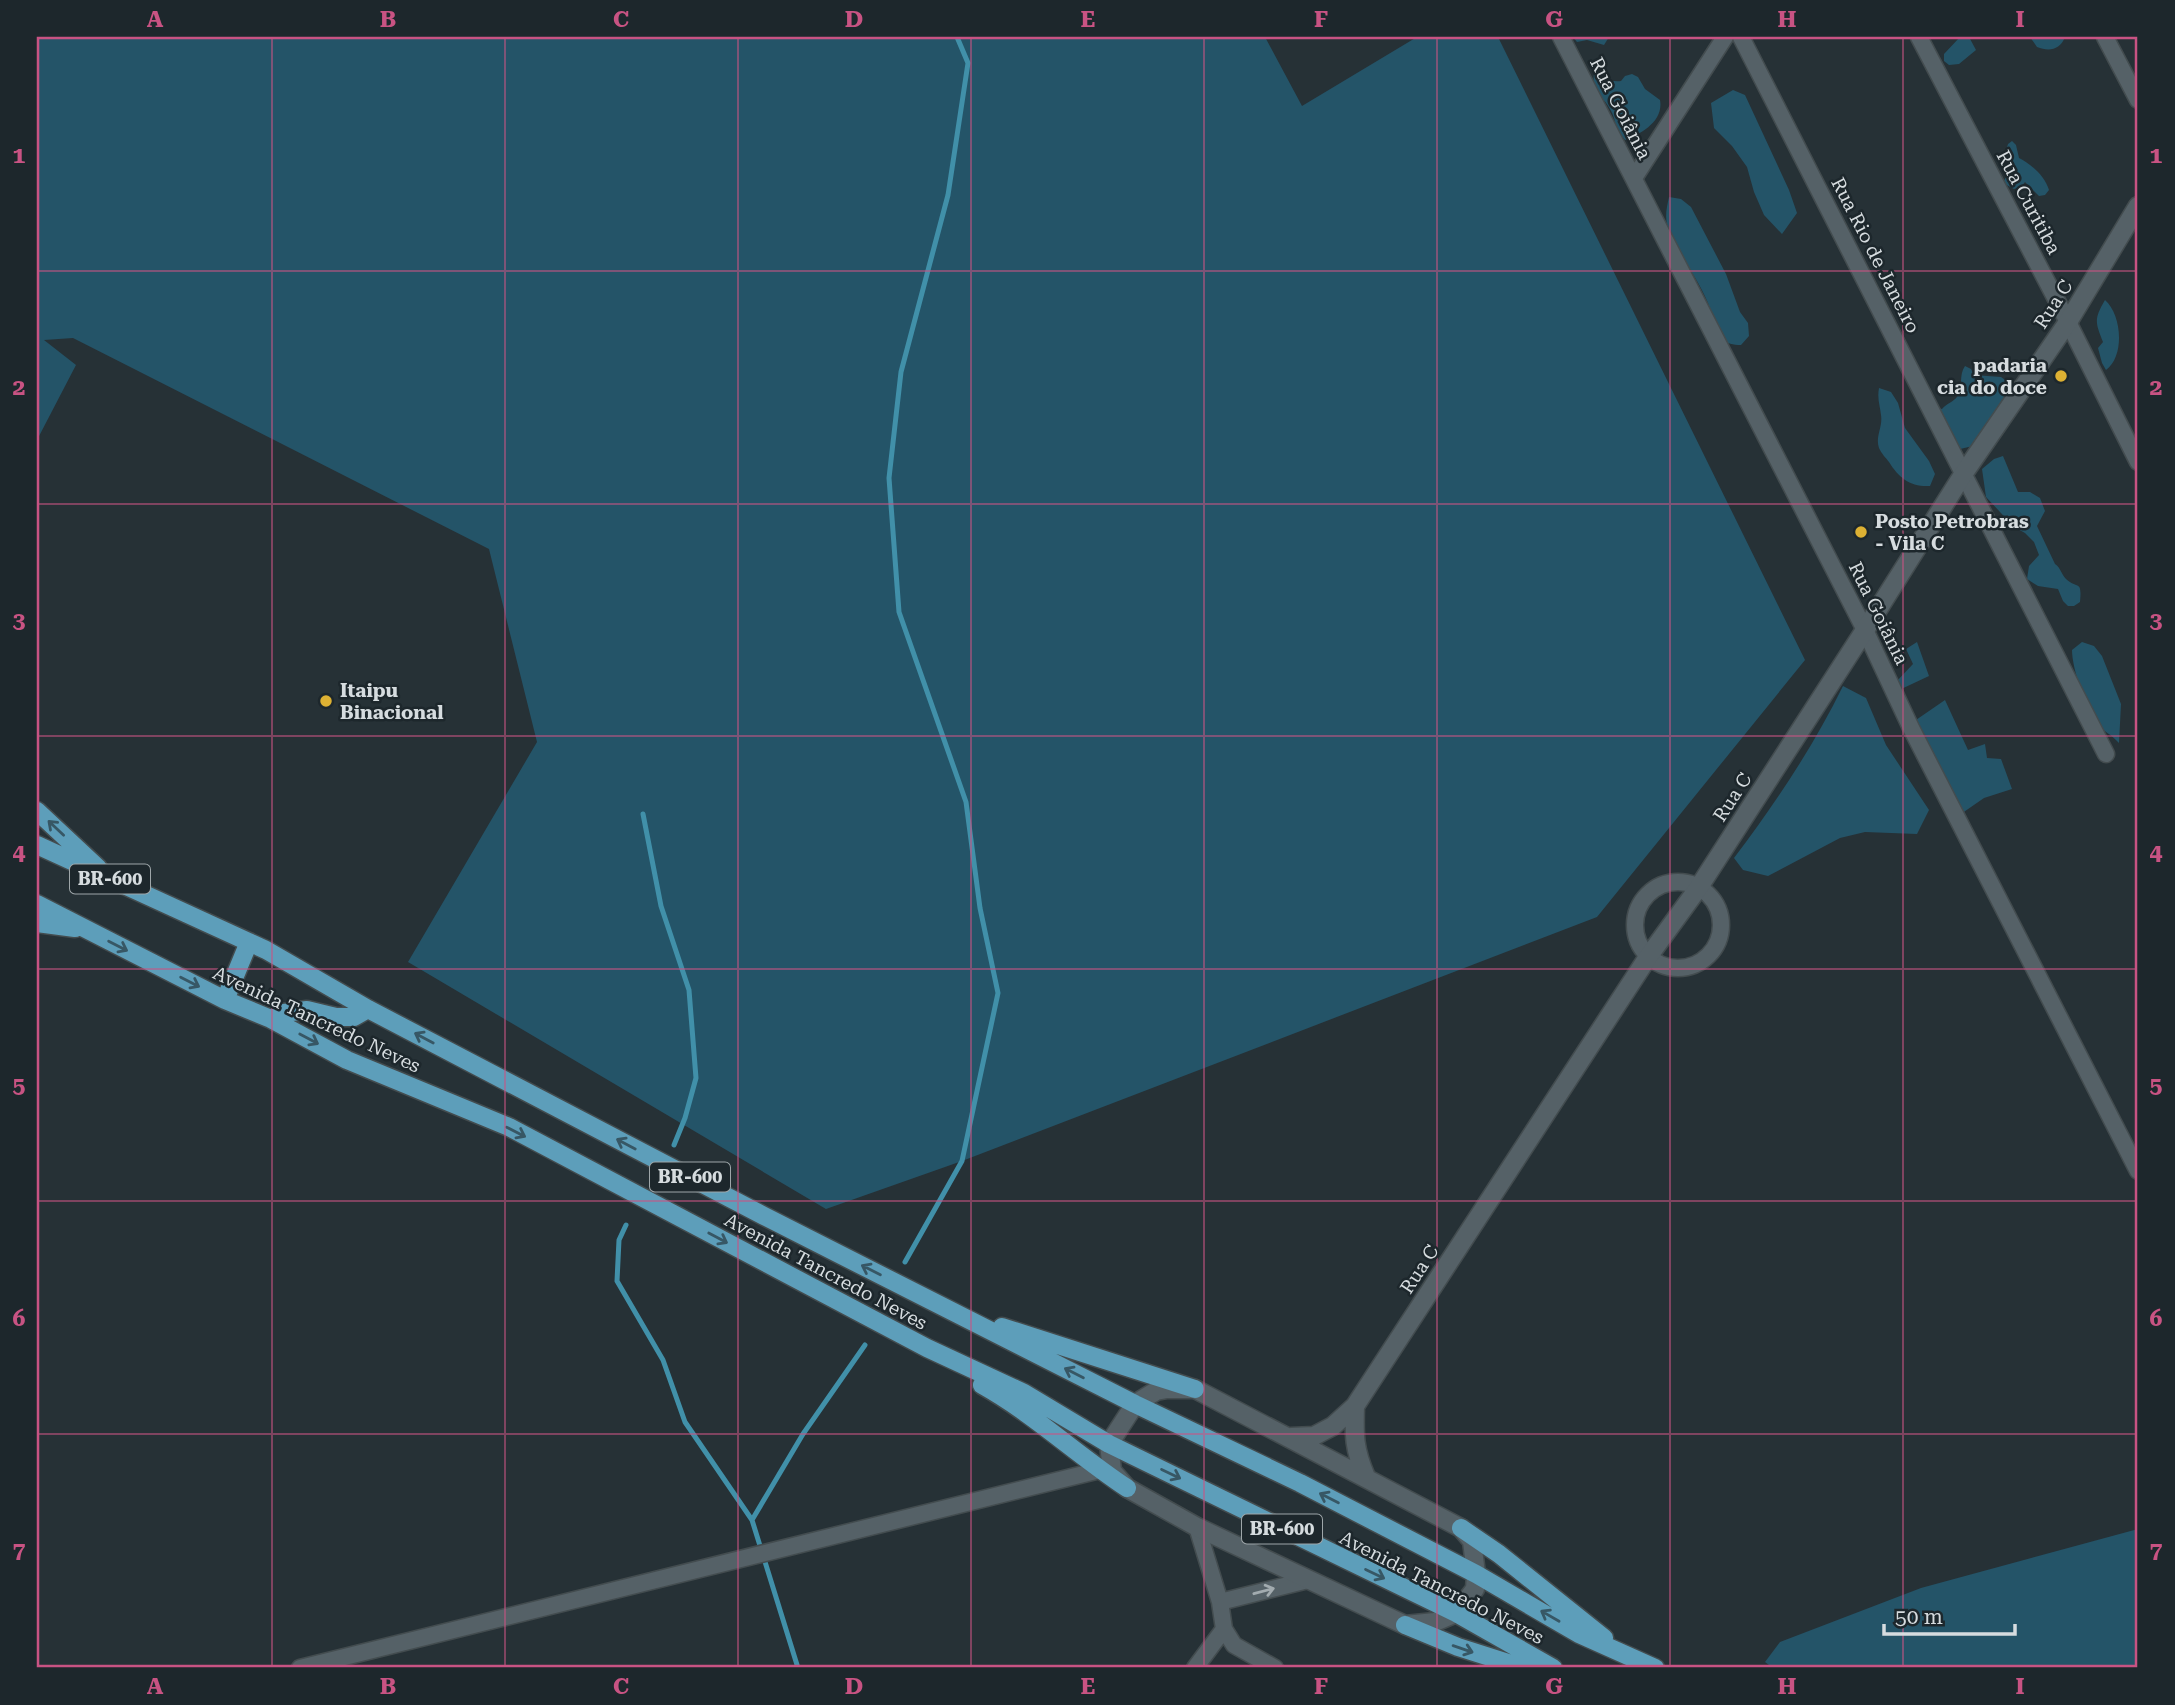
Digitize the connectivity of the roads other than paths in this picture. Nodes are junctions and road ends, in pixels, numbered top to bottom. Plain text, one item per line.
1 (1561, 37) edge
2 (1725, 37) edge
3 (1741, 37) edge
4 (1919, 37) edge
5 (2105, 37) edge
6 (2138, 100) edge
7 (1634, 178) junction
8 (2138, 206) edge
9 (2068, 322) junction
10 (2138, 462) edge
11 (1964, 473) junction
12 (1865, 630) junction
13 (2106, 754) dead end
14 (37, 811) edge
15 (37, 845) edge
16 (111, 880) junction
17 (1699, 887) junction
18 (37, 904) edge
19 (37, 923) edge
20 (86, 930) junction
21 (249, 942) junction
22 (1648, 957) junction
23 (225, 1000) junction
24 (368, 1009) junction
25 (271, 1019) junction
26 (2138, 1171) edge
27 (953, 1311) junction
28 (927, 1348) junction
29 (1195, 1389) junction
30 (1135, 1404) junction
31 (1355, 1406) junction
32 (1291, 1437) junction
33 (1110, 1444) junction
34 (1100, 1470) junction
35 (1366, 1477) junction
36 (1127, 1488) junction
37 (1197, 1527) junction
38 (1461, 1528) junction
39 (1476, 1574) junction
40 (1308, 1580) junction
41 (1220, 1602) junction
42 (1455, 1613) junction
43 (1405, 1625) junction
44 (1224, 1629) junction
45 (1620, 1651) junction
46 (300, 1668) edge
47 (1195, 1668) edge
48 (1275, 1668) edge
49 (1524, 1668) edge
50 (1553, 1668) edge
51 (1655, 1668) edge

1 - 7 street, Rua Goiânia
2 - 7 street
3 - 11 street, Rua Rio de Janeiro
4 - 9 street, Rua Curitiba
5 - 6 street
7 - 12 street, Rua Goiânia
8 - 9 street, Rua C
9 - 10 street, Rua Curitiba
9 - 11 street, Rua C
11 - 12 street, Rua C
11 - 13 street, Rua Rio de Janeiro
12 - 17 street, Rua C
12 - 26 street, Rua Goiânia
16 -> 14 main road
15 - 16 main road, BR-600
16 - 21 main road, Avenida Tancredo Neves / BR-600
17 - 22 street, Rua C
17 - 22 street
17 - 22 street
18 - 20 main road, Avenida Tancredo Neves / BR-600
19 - 20 main road
20 -> 23 main road, Avenida Tancredo Neves / BR-600
21 - 23 main road
21 - 24 main road, Avenida Tancredo Neves / BR-600
22 - 31 street, Rua C
23 - 25 main road, Avenida Tancredo Neves / BR-600
24 - 25 main road
27 -> 24 main road, Avenida Tancredo Neves / BR-600
25 -> 28 main road, Avenida Tancredo Neves / BR-600
27 - 29 main road
30 -> 27 main road, Avenida Tancredo Neves / BR-600
28 - 33 main road, Avenida Tancredo Neves / BR-600
28 - 34 main road
29 - 30 street
29 - 32 street
30 - 33 street
39 -> 30 main road, Avenida Tancredo Neves / BR-600
31 - 32 street, Rua C
31 - 35 street
32 - 35 street
33 - 36 street
33 -> 42 main road, Avenida Tancredo Neves / BR-600
34 - 36 main road
34 - 46 street
35 - 38 street
36 - 37 street
37 - 40 street
37 - 41 street
38 - 39 street
38 - 45 main road
39 - 42 street
45 -> 39 main road, Avenida Tancredo Neves / BR-600
41 -> 40 street
40 - 43 street
41 - 44 street
42 - 43 street
42 - 50 main road, Avenida Tancredo Neves / BR-600
43 -> 49 main road
44 - 47 street
44 - 48 street
45 - 51 main road, Avenida Tancredo Neves / BR-600

